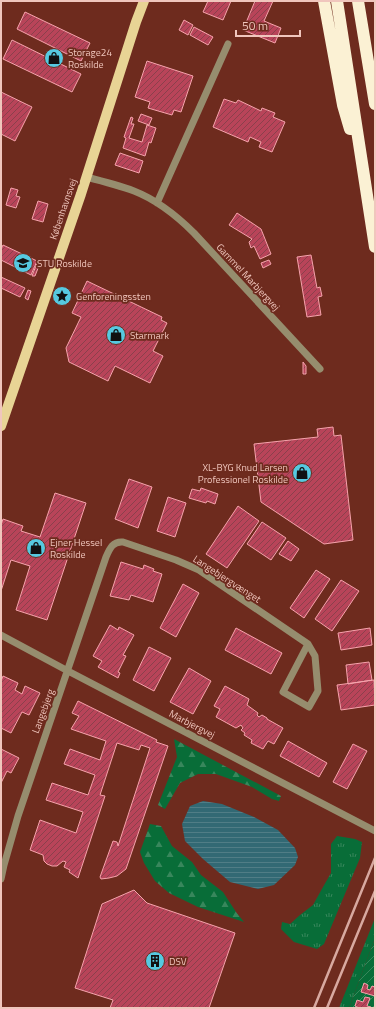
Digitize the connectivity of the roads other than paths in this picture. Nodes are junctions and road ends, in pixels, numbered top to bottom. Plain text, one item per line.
1 (143, 1) edge
2 (324, 1) edge
3 (337, 1) edge
4 (358, 1) edge
5 (228, 44) dead end
6 (375, 104) edge
7 (86, 177) junction
8 (365, 182) junction
9 (157, 203) junction
10 (375, 247) edge
11 (320, 369) dead end
12 (1, 426) edge
13 (109, 550) joint
14 (1, 635) edge
15 (308, 644) junction
16 (68, 671) junction
17 (375, 831) edge
18 (1, 880) edge

1 - 7 main road, Københavnsvej
2 - 8 highway
3 - 8 highway
4 - 6 highway
5 - 9 street
7 - 9 street, Gammel Marbjergvej
7 - 12 main road, Københavnsvej
8 - 10 highway
9 - 11 street, Gammel Marbjergvej
13 - 15 street, Langebjergvænget
13 - 16 street, Langebjerg
14 - 16 street, Marbjergvej
15 - 15 street
16 - 17 street, Marbjergvej
16 - 18 street, Langebjerg

